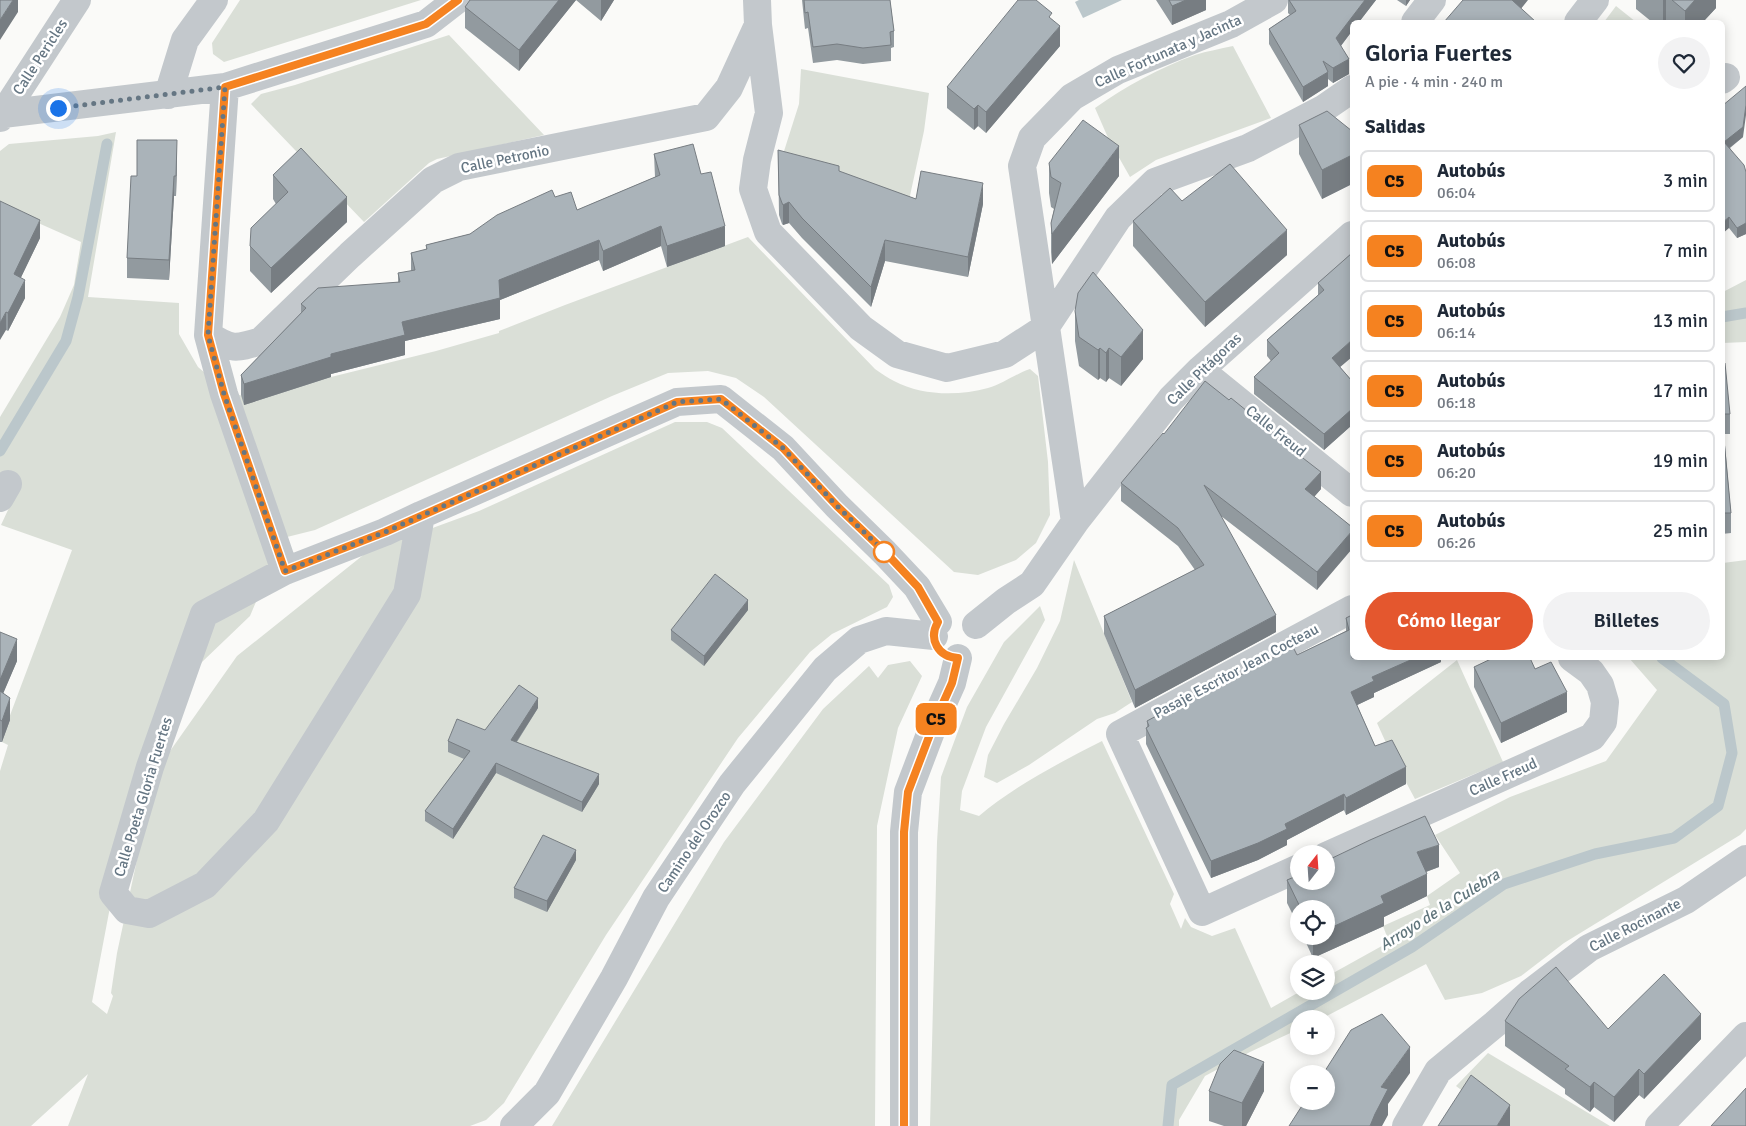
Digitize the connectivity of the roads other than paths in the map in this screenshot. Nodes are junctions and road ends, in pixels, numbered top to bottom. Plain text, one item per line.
1 (214, 0) edge
2 (457, 0) edge
3 (1274, 0) edge
4 (1432, 0) edge
5 (1595, 0) edge
6 (74, 2) edge
7 (757, 13) edge
8 (1417, 20) edge
9 (1580, 20) edge
10 (225, 87) junction
11 (1350, 90) edge
12 (168, 94) junction
13 (1, 116) edge
14 (1350, 237) edge
15 (1045, 328) junction
16 (208, 335) junction
17 (1200, 370) junction
18 (1350, 490) edge
19 (421, 515) junction
20 (1075, 522) junction
21 (285, 571) junction
22 (1350, 610) edge
23 (976, 625) junction
24 (936, 629) junction
25 (958, 658) junction
26 (1575, 660) edge
27 (1335, 852) edge
28 (1746, 859) edge
29 (1290, 872) edge
30 (1746, 1036) edge
31 (514, 1126) edge
32 (904, 1126) edge
33 (1406, 1126) edge
34 (1659, 1126) edge

1 - 12 street
2 - 10 street
3 - 15 street, Calle Fortunata y Jacinta
4 - 8 street
5 - 9 street
6 - 13 street, Calle Pericles
7 - 15 street
7 - 16 street, Calle Petronio
10 - 12 street
10 - 16 street
11 - 15 street
12 - 13 street
14 - 17 street, Calle Pitágoras
15 - 20 street, Calle Fortunata y Jacinta
16 - 21 street
17 - 18 street, Calle Freud
17 - 20 street, Calle Pitágoras
19 - 21 street, Calle Poeta Gloria Fuertes
19 - 21 street, Calle Poeta Gloria Fuertes
19 - 24 street, Calle Poeta Gloria Fuertes
20 - 23 street
22 - 29 street, Pasaje Escritor Jean Cocteau
23 - 24 street
23 - 25 street
24 - 25 street
24 - 31 street, Camino del Orozco
25 - 32 street
26 - 27 street, Calle Freud
28 - 33 street, Calle Rocinante
30 - 34 street

